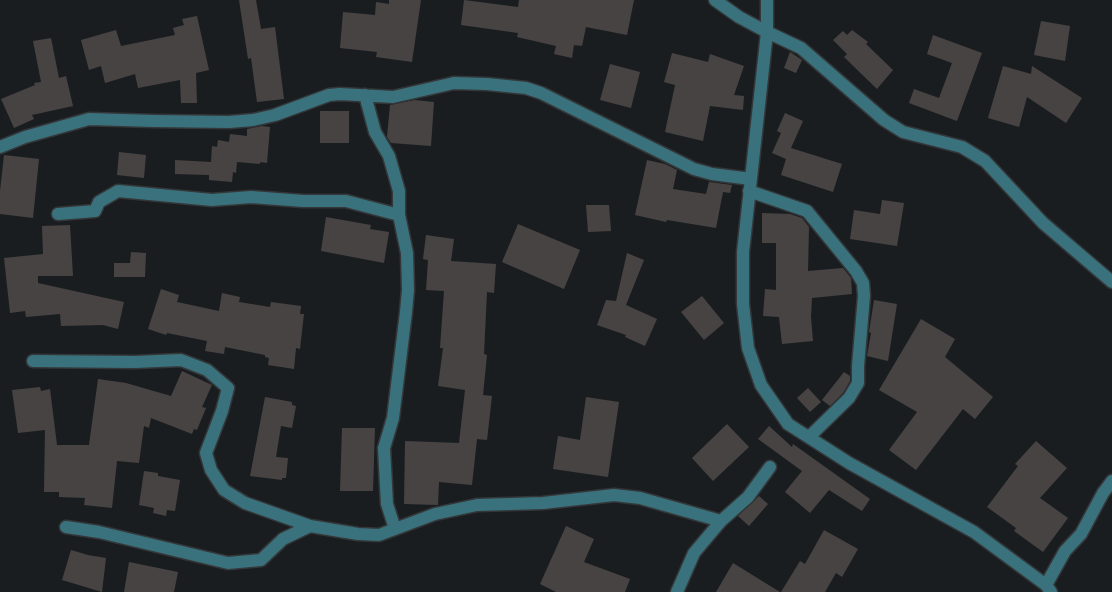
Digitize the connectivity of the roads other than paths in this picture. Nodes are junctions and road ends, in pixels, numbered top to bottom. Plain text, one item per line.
1 (715, 0) edge
2 (767, 0) edge
3 (767, 32) junction
4 (366, 95) junction
5 (0, 147) edge
6 (750, 185) junction
7 (58, 214) dead end
8 (400, 215) junction
9 (1112, 282) edge
10 (33, 361) dead end
11 (809, 437) junction
12 (770, 467) dead end
13 (1112, 481) edge
14 (721, 521) junction
15 (310, 526) junction
16 (66, 527) dead end
17 (395, 529) junction
18 (1049, 588) edge
19 (677, 592) edge

1 - 3 street
2 - 3 street
3 - 6 street
3 - 9 street
4 - 5 street
4 - 6 street
4 - 8 street
6 - 11 street
6 - 11 street
7 - 8 street
8 - 17 street
10 - 15 street
11 - 18 street
12 - 14 street
13 - 18 street
14 - 17 street
14 - 19 street
15 - 16 street
15 - 17 street

